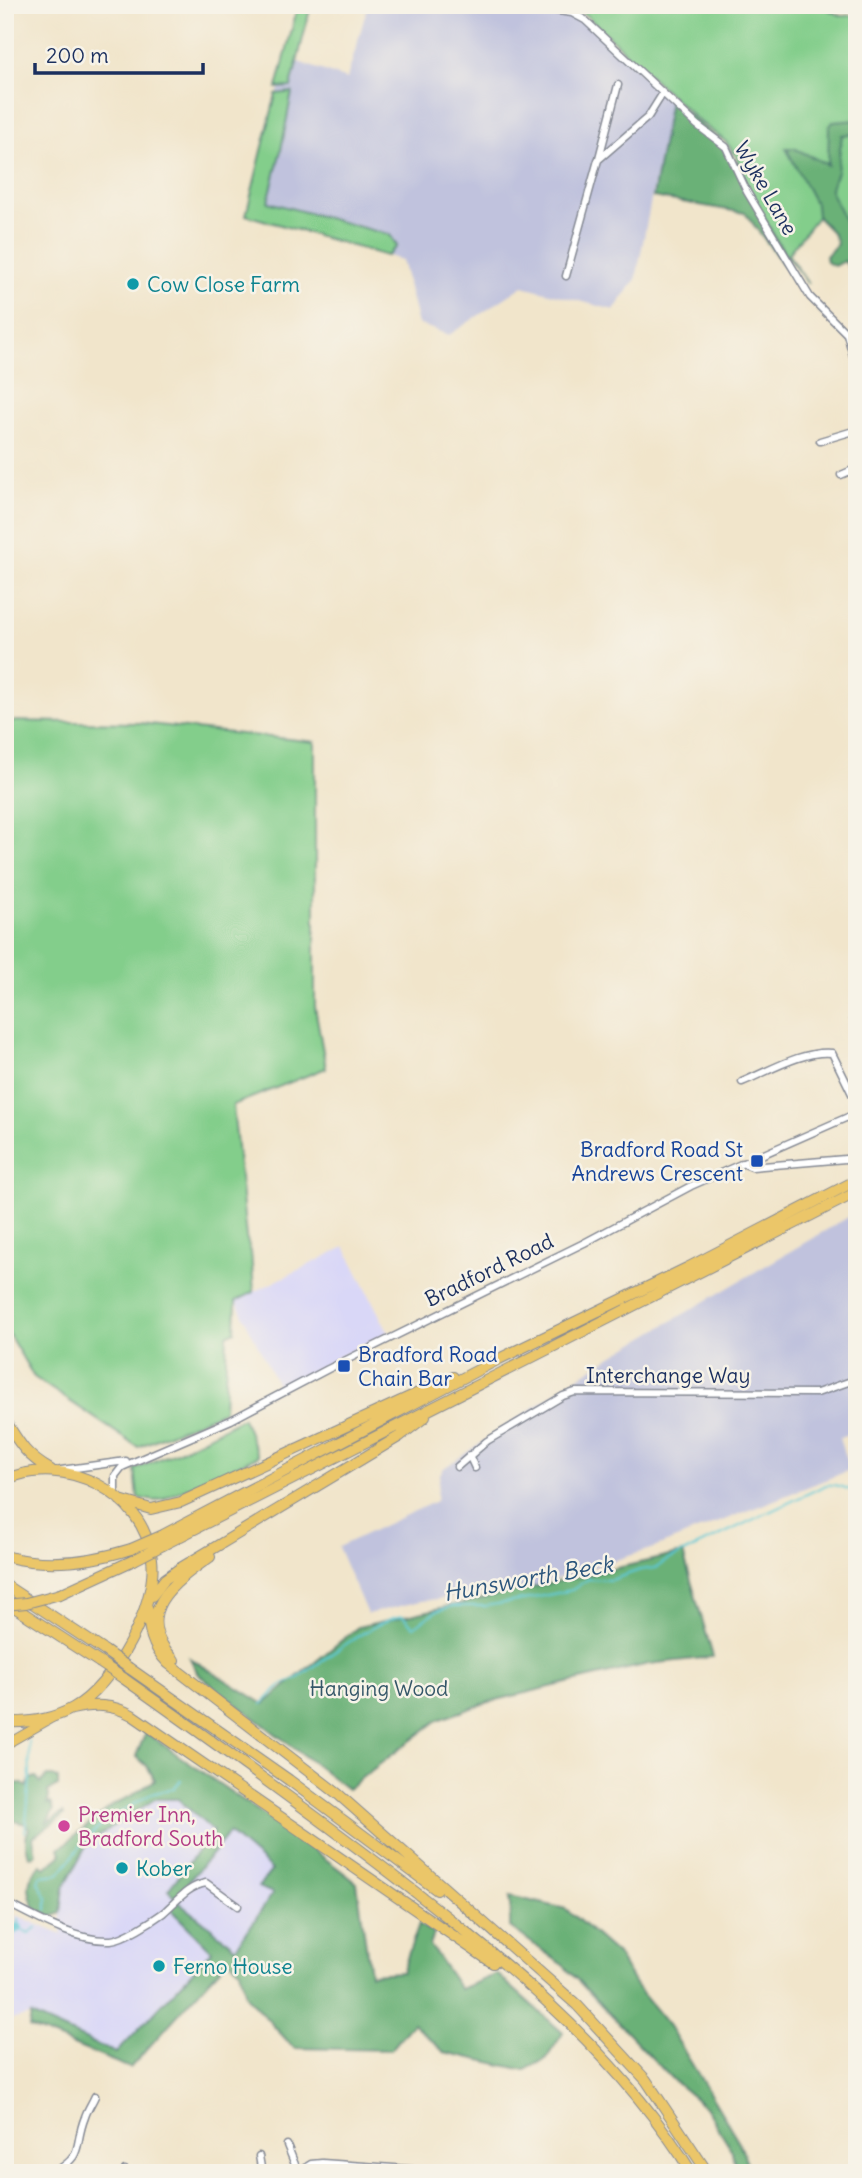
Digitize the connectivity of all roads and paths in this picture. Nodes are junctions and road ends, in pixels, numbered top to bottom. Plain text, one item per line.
1 (544, 5) edge
2 (618, 85) dead end
3 (663, 93) junction
4 (598, 160) junction
5 (566, 276) dead end
6 (857, 321) edge
7 (847, 334) junction
8 (857, 370) edge
9 (857, 430) edge
10 (820, 441) dead end
11 (857, 468) edge
12 (841, 475) dead end
13 (742, 1082) dead end
14 (857, 1104) edge
15 (857, 1113) edge
16 (857, 1158) edge
17 (742, 1163) junction
18 (857, 1180) edge
19 (857, 1192) edge
20 (499, 1359) junction
21 (857, 1379) edge
22 (446, 1402) junction
23 (5, 1420) edge
24 (469, 1455) junction
25 (138, 1460) junction
26 (457, 1467) dead end
27 (475, 1468) dead end
28 (53, 1471) junction
29 (5, 1480) edge
30 (118, 1499) junction
31 (247, 1529) junction
32 (162, 1540) junction
33 (5, 1556) edge
34 (5, 1585) edge
35 (5, 1603) edge
36 (148, 1603) junction
37 (204, 1691) junction
38 (72, 1709) junction
39 (60, 1714) junction
40 (5, 1722) edge
41 (5, 1747) edge
42 (5, 1902) edge
43 (238, 1906) dead end
44 (505, 1940) junction
45 (545, 2001) junction
46 (95, 2096) dead end
47 (287, 2145) dead end
48 (259, 2156) dead end
49 (396, 2170) edge
50 (297, 2172) edge
51 (53, 2173) edge
52 (262, 2173) edge
53 (464, 2173) edge
54 (692, 2173) edge
55 (708, 2173) edge

1 - 3 street, Wyke Lane
2 - 4 street
3 - 4 street
3 - 7 street, Wyke Lane
4 - 5 street
6 - 7 street
7 - 8 street, Wyke Lane
9 - 10 street
11 - 12 street
13 - 14 street
15 - 17 street, Bradford Road
16 - 17 street
17 - 25 street, Bradford Road
18 - 20 highway
19 - 22 highway
20 - 30 highway
20 - 32 highway
21 - 24 street, Interchange Way
22 - 31 highway
22 - 32 highway
23 - 28 highway
24 - 26 street, Interchange Way
24 - 27 street
25 - 28 street, Bradford Road
25 - 30 street, Bradford Road
28 - 29 highway
28 - 30 highway
30 - 36 highway
31 - 36 highway
31 - 37 highway
32 - 33 highway, bridge
32 - 35 highway, bridge
34 - 44 highway, bridge
35 - 45 highway, bridge
36 - 37 highway
36 - 38 highway
37 - 44 highway
38 - 39 highway
38 - 45 highway
39 - 40 highway
39 - 41 main road
42 - 43 street
44 - 55 highway
45 - 54 highway
46 - 51 street
47 - 50 street
48 - 52 street
49 - 50 street
49 - 53 street

